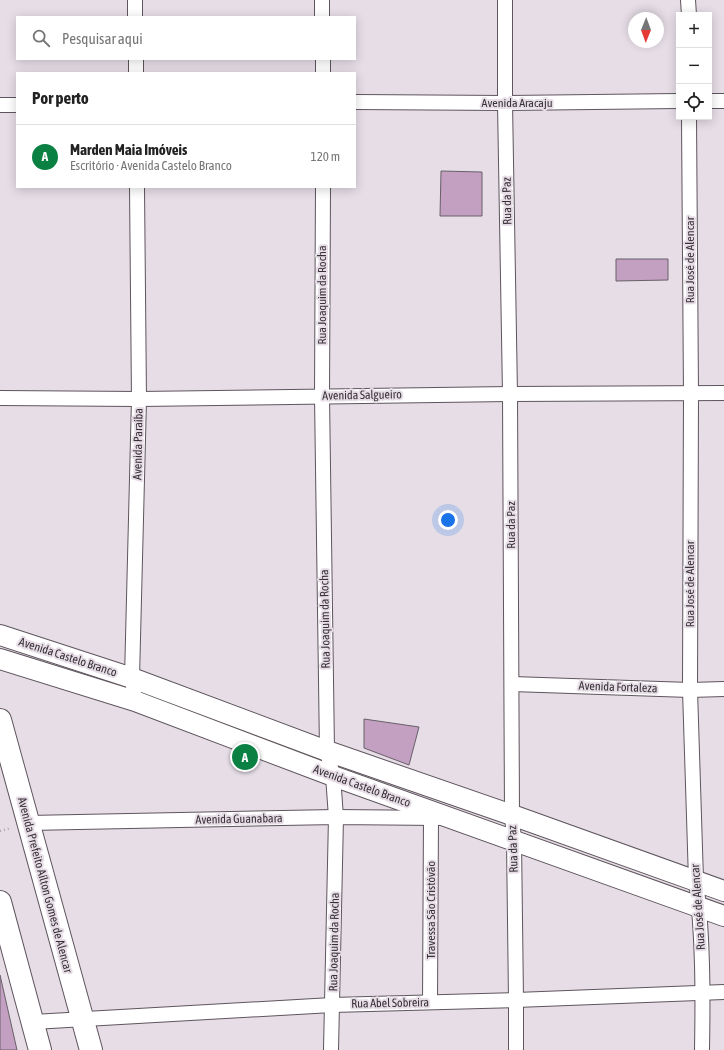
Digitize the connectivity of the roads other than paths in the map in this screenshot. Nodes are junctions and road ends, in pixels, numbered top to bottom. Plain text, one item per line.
1 (135, 0) edge
2 (322, 0) edge
3 (505, 0) edge
4 (688, 0) edge
5 (688, 12) edge
6 (136, 16) edge
7 (322, 16) edge
8 (136, 60) edge
9 (323, 60) edge
10 (136, 72) edge
11 (323, 72) edge
12 (676, 101) edge
13 (712, 101) edge
14 (724, 101) edge
15 (356, 102) edge
16 (505, 103) junction
17 (0, 105) edge
18 (16, 105) edge
19 (689, 120) edge
20 (137, 188) edge
21 (323, 188) edge
22 (724, 393) edge
23 (510, 394) junction
24 (691, 394) junction
25 (322, 396) junction
26 (0, 398) edge
27 (139, 399) junction
28 (0, 635) edge
29 (0, 659) edge
30 (132, 678) junction
31 (512, 684) junction
32 (724, 689) edge
33 (690, 690) junction
34 (135, 701) junction
35 (0, 720) edge
36 (327, 751) junction
37 (333, 776) junction
38 (512, 815) junction
39 (336, 817) junction
40 (440, 818) junction
41 (28, 823) junction
42 (514, 841) junction
43 (696, 880) junction
44 (724, 891) edge
45 (0, 902) edge
46 (699, 906) junction
47 (724, 916) edge
48 (703, 992) junction
49 (724, 992) edge
50 (516, 1000) junction
51 (430, 1002) junction
52 (332, 1005) junction
53 (82, 1019) junction
54 (33, 1022) junction
55 (40, 1050) edge
56 (91, 1050) edge
57 (331, 1050) edge
58 (516, 1050) edge
59 (702, 1050) edge

1 - 6 street
2 - 7 street
3 - 16 street, Rua da Paz
4 - 5 street
8 - 10 street
9 - 11 street
12 - 16 street, Avenida Aracaju
13 - 14 street
15 - 16 street, Avenida Aracaju
16 - 23 street, Rua da Paz
17 - 18 street
19 - 24 street, Rua José de Alencar
20 - 27 street, Avenida Paraíba
21 - 25 street, Rua Joaquim da Rocha
22 - 24 street, Avenida Salgueiro
23 - 24 street, Avenida Salgueiro
23 - 25 street, Avenida Salgueiro
23 - 31 street, Rua da Paz
24 - 33 street, Rua José de Alencar
25 - 27 street, Avenida Salgueiro
25 - 36 street, Rua Joaquim da Rocha
26 - 27 street, Avenida Salgueiro
27 - 30 street, Avenida Paraíba
28 - 30 main road, Avenida Castelo Branco
29 - 34 main road, Avenida Castelo Branco
30 - 34 street, Avenida Paraíba
30 - 36 main road, Avenida Castelo Branco
31 - 33 street, Avenida Fortaleza
31 - 38 street, Rua da Paz
32 - 33 street, Avenida Fortaleza
33 - 43 street, Rua José de Alencar
34 - 37 main road, Avenida Castelo Branco
35 - 41 main road, Avenida Prefeito Aílton Gomes de Alencar
36 - 37 street, Rua Joaquim da Rocha
36 - 38 main road, Avenida Castelo Branco
37 - 39 street, Rua Joaquim da Rocha
37 - 40 main road, Avenida Castelo Branco
38 - 42 street, Rua da Paz
38 - 43 main road, Avenida Castelo Branco
39 - 40 street, Avenida Guanabara
39 - 41 street, Avenida Guanabara
39 - 52 street, Rua Joaquim da Rocha
40 - 42 main road, Avenida Castelo Branco
40 - 51 street, Travessa São Cristóvão
41 - 53 main road, Avenida Prefeito Aílton Gomes de Alencar
42 - 46 main road, Avenida Castelo Branco
42 - 50 street, Rua da Paz
43 - 44 main road, Avenida Castelo Branco
43 - 46 street, Rua José de Alencar
45 - 54 main road
46 - 47 main road, Avenida Castelo Branco
46 - 48 street, Rua José de Alencar
48 - 49 street, Rua Abel Sobreira
48 - 50 street, Rua Abel Sobreira
48 - 59 street, Rua José de Alencar
50 - 51 street, Rua Abel Sobreira
50 - 58 street, Rua da Paz
51 - 52 street, Rua Abel Sobreira
52 - 53 street, Rua Abel Sobreira
52 - 57 street, Rua Joaquim da Rocha
53 - 54 street, Rua Abel Sobreira
53 - 56 main road, Avenida Prefeito Aílton Gomes de Alencar
54 - 55 main road

